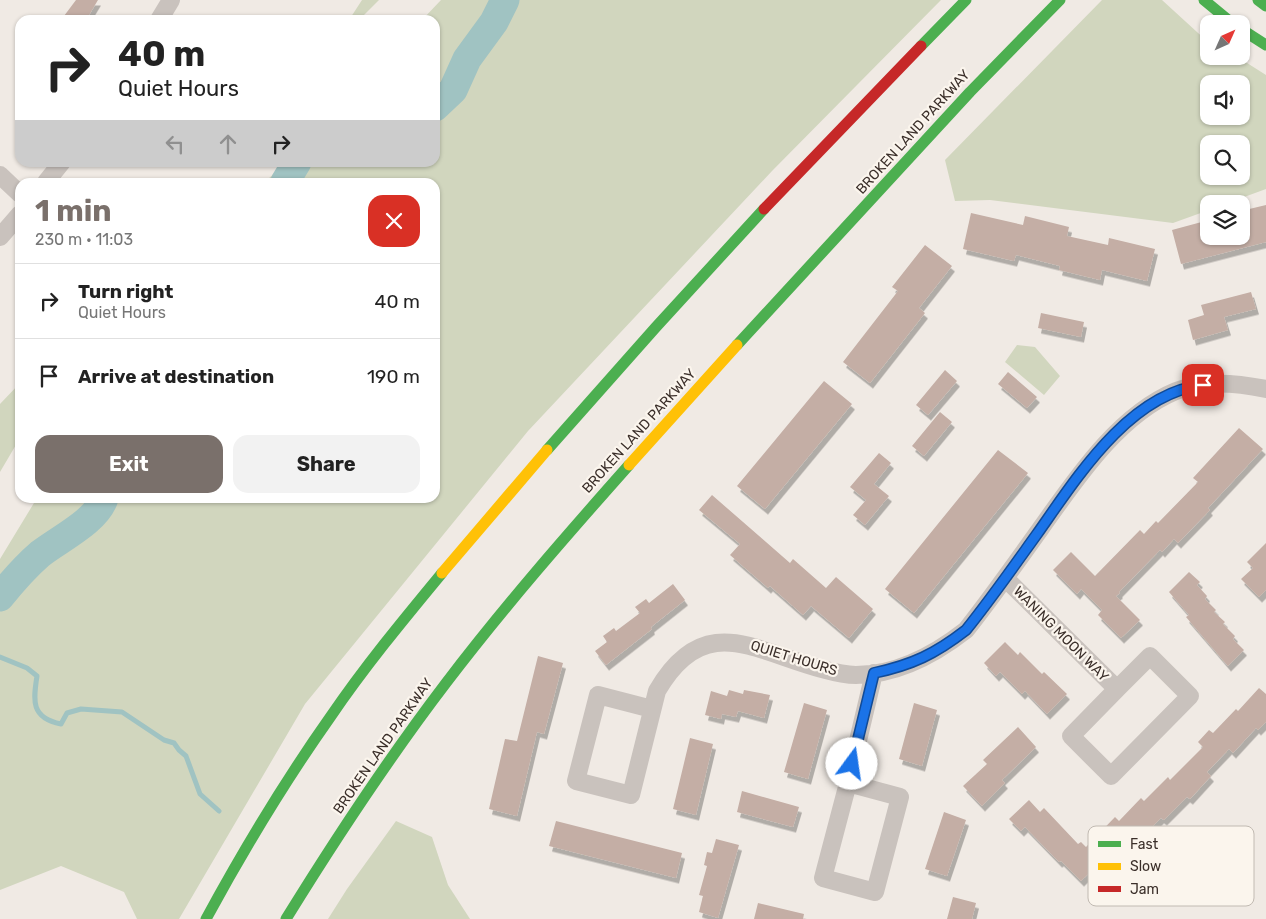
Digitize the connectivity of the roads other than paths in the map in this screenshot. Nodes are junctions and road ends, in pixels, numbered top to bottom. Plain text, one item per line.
1 (171, 0) edge
2 (966, 0) edge
3 (1060, 0) edge
4 (1204, 0) edge
5 (1258, 0) edge
6 (1266, 6) edge
7 (162, 15) edge
8 (1222, 15) edge
9 (1250, 35) edge
10 (1266, 45) edge
11 (58, 167) edge
12 (0, 175) edge
13 (49, 178) edge
14 (15, 189) edge
15 (15, 220) edge
16 (0, 237) edge
17 (1266, 388) edge
18 (1005, 578) junction
19 (874, 673) junction
20 (1117, 689) junction
21 (652, 709) junction
22 (848, 783) junction
23 (206, 919) edge
24 (286, 919) edge

1 - 7 street
2 - 23 main road
3 - 24 main road, BROKEN LAND PARKWAY
4 - 8 main road
5 - 6 main road
9 - 10 main road
11 - 13 street
12 - 14 street
15 - 16 street
17 - 18 street, QUIET HOURS
18 - 19 street, QUIET HOURS
18 - 20 street, WANING MOON WAY
19 - 21 street, QUIET HOURS
19 - 22 street
20 - 20 street, WANING MOON WAY
21 - 21 street, QUIET HOURS
22 - 22 street

